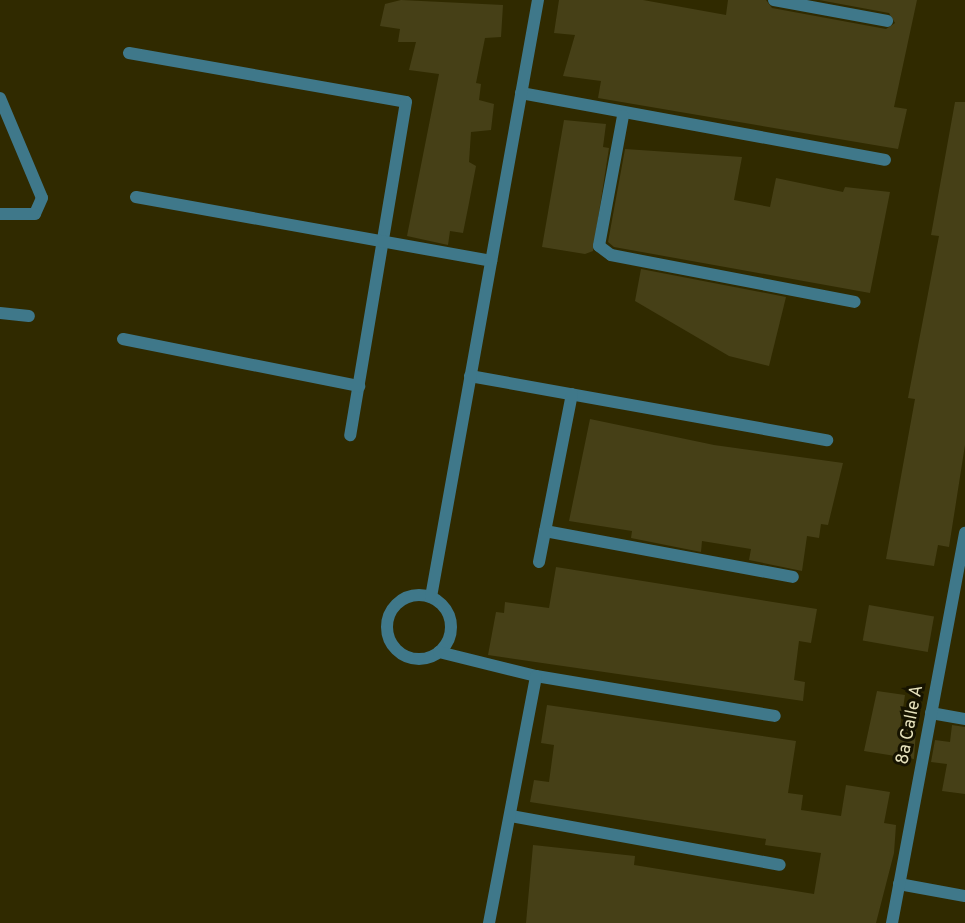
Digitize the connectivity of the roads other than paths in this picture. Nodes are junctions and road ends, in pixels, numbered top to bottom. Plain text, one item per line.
1 (538, 0) edge
2 (774, 0) edge
3 (887, 21) dead end
4 (129, 53) dead end
5 (521, 93) junction
6 (0, 98) edge
7 (623, 116) junction
8 (885, 160) dead end
9 (136, 197) dead end
10 (0, 214) edge
11 (381, 245) junction
12 (491, 261) junction
13 (854, 302) dead end
14 (0, 313) edge
15 (29, 316) dead end
16 (123, 339) dead end
17 (470, 376) junction
18 (359, 386) junction
19 (572, 394) junction
20 (350, 435) dead end
21 (827, 440) dead end
22 (545, 531) junction
23 (964, 539) edge
24 (539, 562) dead end
25 (794, 577) dead end
26 (430, 597) junction
27 (439, 652) junction
28 (537, 676) junction
29 (931, 713) junction
30 (775, 716) dead end
31 (965, 719) edge
32 (511, 816) junction
33 (780, 865) dead end
34 (899, 885) junction
35 (965, 896) edge
36 (489, 923) edge
37 (892, 923) edge

1 - 5 street
2 - 3 street
4 - 11 street
5 - 7 street
5 - 12 street
6 - 10 street
7 - 8 street
7 - 13 street
9 - 11 street
11 - 12 street
11 - 18 street
12 - 17 street
14 - 15 street
16 - 18 street
17 - 19 street
17 - 26 street
18 - 20 street
19 - 21 street
19 - 22 street
22 - 24 street
22 - 25 street
23 - 29 street, 8a Calle A
26 - 27 street
26 - 27 street
27 - 28 street
28 - 30 street
28 - 32 street
29 - 31 street
29 - 34 street, 8a Calle A
32 - 33 street
32 - 36 street
34 - 35 street
34 - 37 street, 8a Calle A

